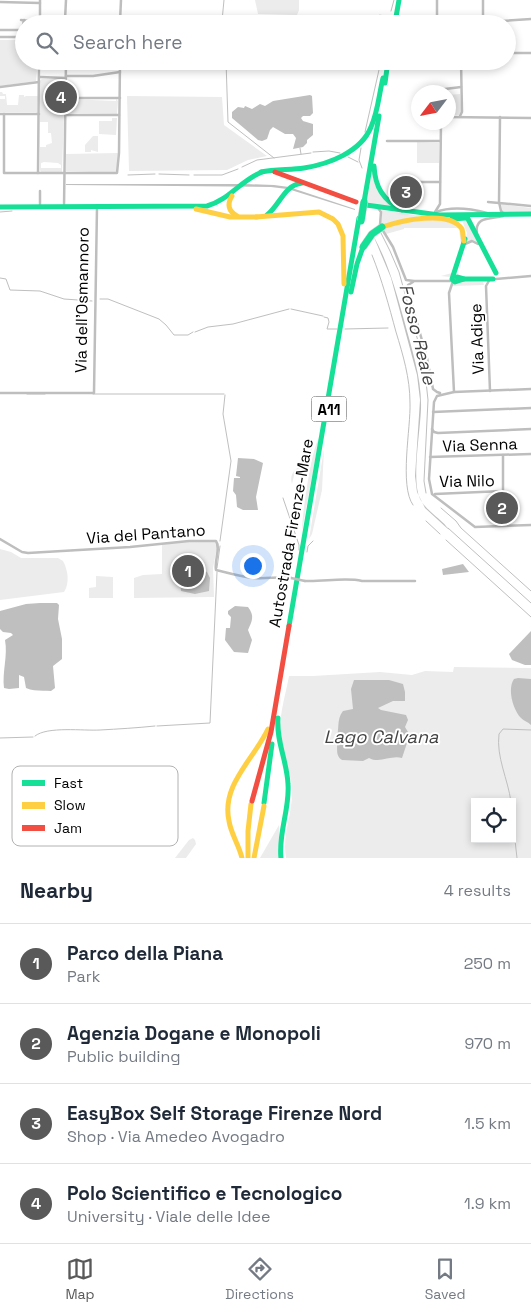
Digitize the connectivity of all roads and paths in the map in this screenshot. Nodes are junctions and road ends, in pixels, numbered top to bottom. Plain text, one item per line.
1 (66, 0) edge
2 (120, 0) edge
3 (398, 0) edge
4 (437, 0) edge
5 (482, 0) edge
6 (40, 1) edge
7 (0, 2) edge
8 (39, 15) edge
9 (66, 15) edge
10 (120, 15) edge
11 (395, 15) edge
12 (437, 15) edge
13 (483, 15) edge
14 (531, 19) edge
15 (516, 20) edge
16 (0, 30) edge
17 (15, 30) edge
18 (0, 37) edge
19 (15, 37) edge
20 (516, 53) edge
21 (531, 53) edge
22 (39, 70) edge
23 (66, 70) edge
24 (385, 70) edge
25 (386, 70) edge
26 (461, 70) edge
27 (120, 72) joint
28 (39, 77) junction
29 (66, 77) junction
30 (383, 78) junction
31 (39, 82) junction
32 (462, 86) junction
33 (0, 87) edge
34 (457, 88) joint
35 (462, 92) junction
36 (65, 98) junction
37 (120, 98) junction
38 (462, 112) junction
39 (2, 114) edge
40 (39, 114) junction
41 (65, 114) junction
42 (119, 115) junction
43 (457, 117) joint
44 (467, 117) junction
45 (500, 117) junction
46 (531, 118) edge
47 (378, 122) junction
48 (441, 130) edge
49 (440, 140) junction
50 (387, 141) dead end
51 (261, 172) junction
52 (38, 173) junction
53 (65, 173) junction
54 (282, 174) junction
55 (397, 182) dead end
56 (440, 182) junction
57 (292, 185) junction
58 (40, 191) dead end
59 (236, 192) junction
60 (488, 202) dead end
61 (499, 202) junction
62 (362, 204) junction
63 (440, 204) junction
64 (40, 206) junction
65 (61, 206) junction
66 (531, 206) edge
67 (98, 207) junction
68 (187, 207) junction
69 (2, 208) edge
70 (378, 208) junction
71 (500, 208) junction
72 (447, 209) junction
73 (402, 210) junction
74 (456, 210) junction
75 (435, 212) junction
76 (422, 214) junction
77 (530, 214) edge
78 (499, 215) junction
79 (256, 217) junction
80 (467, 217) junction
81 (246, 218) junction
82 (444, 219) junction
83 (382, 228) junction
84 (478, 238) junction
85 (464, 241) junction
86 (461, 251) junction
87 (486, 256) junction
88 (531, 276) edge
89 (489, 278) junction
90 (457, 279) junction
91 (443, 280) junction
92 (414, 281) junction
93 (450, 293) junction
94 (341, 331) junction
95 (531, 389) edge
96 (490, 391) junction
97 (454, 392) junction
98 (0, 393) edge
99 (444, 393) junction
100 (531, 408) edge
101 (433, 412) junction
102 (432, 427) junction
103 (531, 429) edge
104 (438, 433) junction
105 (431, 438) junction
106 (531, 454) edge
107 (503, 455) junction
108 (430, 457) junction
109 (434, 494) junction
110 (531, 525) edge
111 (0, 539) edge
112 (415, 581) dead end
113 (281, 686) junction
114 (275, 709) junction
115 (254, 856) edge
116 (242, 858) edge
117 (248, 858) edge
118 (281, 858) edge

1 - 9 street
2 - 10 street
3 - 11 main road
4 - 12 street
5 - 13 street
6 - 7 street
6 - 8 street
14 - 15 street
16 - 17 street
18 - 19 street
20 - 21 street
22 - 28 street
23 - 29 street
24 - 30 main road, Autostrada Firenze-Mare / A11
25 - 47 main road, Autostrada Firenze-Mare / A11
26 - 32 street
27 - 29 street
27 - 37 street
28 - 29 street
28 - 31 street
29 - 36 street
30 - 51 main road
30 - 62 main road, Autostrada Firenze-Mare / A11
31 - 33 street
31 - 40 street
32 - 34 street
32 - 35 street
34 - 35 street
35 - 38 street
36 - 37 street
36 - 41 street
37 - 42 street
38 - 43 street
38 - 44 street
39 - 40 street
39 - 52 street
40 - 52 street
41 - 42 street
41 - 53 street
42 - 53 street
43 - 44 street
44 - 45 street
45 - 46 street
45 - 61 street
47 - 62 main road, Autostrada Firenze-Mare / A11
47 - 73 main road
48 - 49 street
49 - 50 street
49 - 56 street
51 - 54 main road
51 - 59 main road, Via dell'Osmannoro
52 - 53 street
53 - 65 street
54 - 57 main road
54 - 62 main road
55 - 56 street
56 - 63 street
57 - 62 main road
57 - 79 main road, Via dell'Osmannoro
58 - 64 street
59 - 68 main road, Via dell'Osmannoro
59 - 81 main road
60 - 61 street
61 - 66 street
61 - 71 street
62 - 70 main road
62 - 73 main road
62 - 94 main road, Autostrada Firenze-Mare / A11, bridge
63 - 72 street
63 - 75 street
64 - 65 main road, Via dell'Osmannoro
64 - 69 main road, Via dell'Osmannoro
65 - 67 main road, Via dell'Osmannoro
65 - 69 main road, Via dell'Osmannoro
67 - 68 main road, Via dell'Osmannoro
67 - 98 street, Via dell'Osmannoro
68 - 81 main road, Via dell'Osmannoro
70 - 80 main road
70 - 83 street
71 - 78 street
71 - 78 street
72 - 74 street
72 - 75 street
73 - 76 main road
74 - 78 street
74 - 80 street
75 - 76 street
76 - 80 main road
77 - 78 main road
78 - 80 main road
78 - 84 street
79 - 81 main road, Via dell'Osmannoro
79 - 94 main road
80 - 82 main road
80 - 84 main road
80 - 85 main road
82 - 83 main road
82 - 85 main road
83 - 92 street
83 - 94 main road, bridge
84 - 87 main road
85 - 86 main road
86 - 87 street
86 - 90 main road
87 - 89 main road
88 - 89 street
89 - 90 main road
89 - 96 street, Via Adige
90 - 91 street
90 - 93 street
91 - 92 street
91 - 93 street
92 - 99 street
93 - 97 street
94 - 113 main road, Autostrada Firenze-Mare / A11
94 - 114 main road, Autostrada Firenze-Mare / A11
95 - 96 street
96 - 97 street
97 - 99 street
99 - 101 street
100 - 101 street
101 - 102 street, Via Nilo
102 - 104 street
102 - 105 street, Via Nilo
103 - 104 street
104 - 105 street
105 - 108 street, Via Nilo
106 - 107 street, Via Senna
107 - 108 street, Via Senna
107 - 109 street, Via Nilo
108 - 109 street, Via Nilo
109 - 110 street
111 - 112 street, Via del Pantano, bridge
113 - 115 main road, Autostrada Firenze-Mare / A11
113 - 118 main road
114 - 116 main road
114 - 117 main road, Autostrada Firenze-Mare / A11

